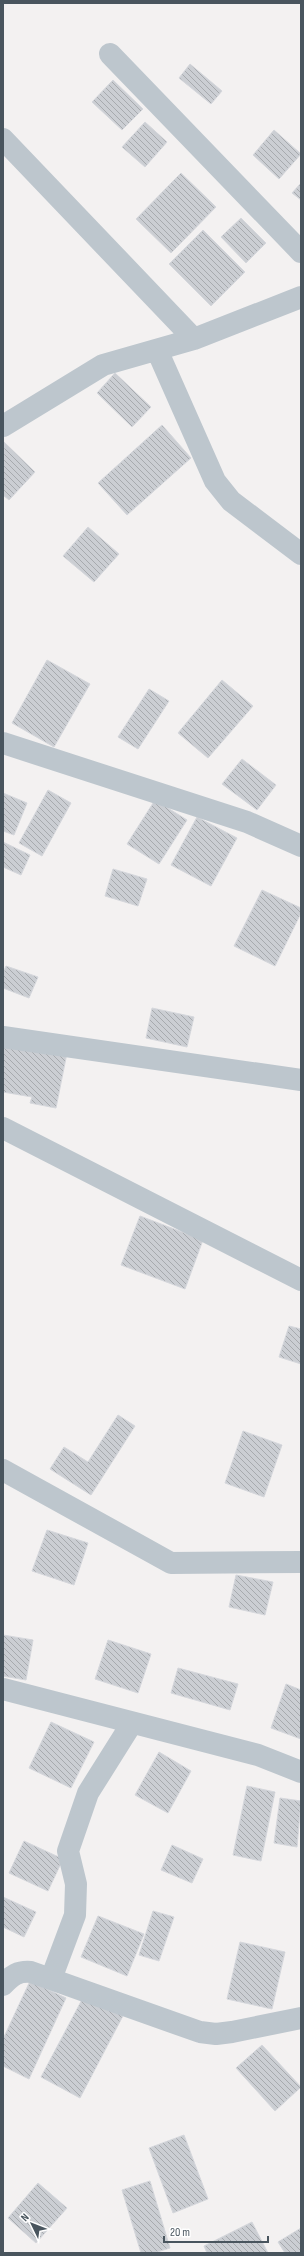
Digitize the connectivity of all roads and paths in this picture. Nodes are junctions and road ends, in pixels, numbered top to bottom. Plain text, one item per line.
1 (110, 54) dead end
2 (3, 140) edge
3 (301, 252) edge
4 (301, 297) edge
5 (194, 339) junction
6 (157, 350) junction
7 (3, 426) edge
8 (301, 554) edge
9 (3, 742) edge
10 (301, 846) edge
11 (3, 1037) edge
12 (301, 1080) edge
13 (3, 1128) edge
14 (301, 1280) edge
15 (3, 1470) edge
16 (301, 1562) edge
17 (3, 1689) edge
18 (132, 1723) junction
19 (301, 1772) edge
20 (51, 1979) junction
21 (3, 1986) edge
22 (301, 2018) edge

1 - 3 street
2 - 5 street
4 - 5 street
5 - 6 street
6 - 7 street
6 - 8 street
9 - 10 street
11 - 12 street
13 - 14 street
15 - 16 street
17 - 18 street
18 - 19 street
18 - 20 street
20 - 21 street
20 - 22 street

